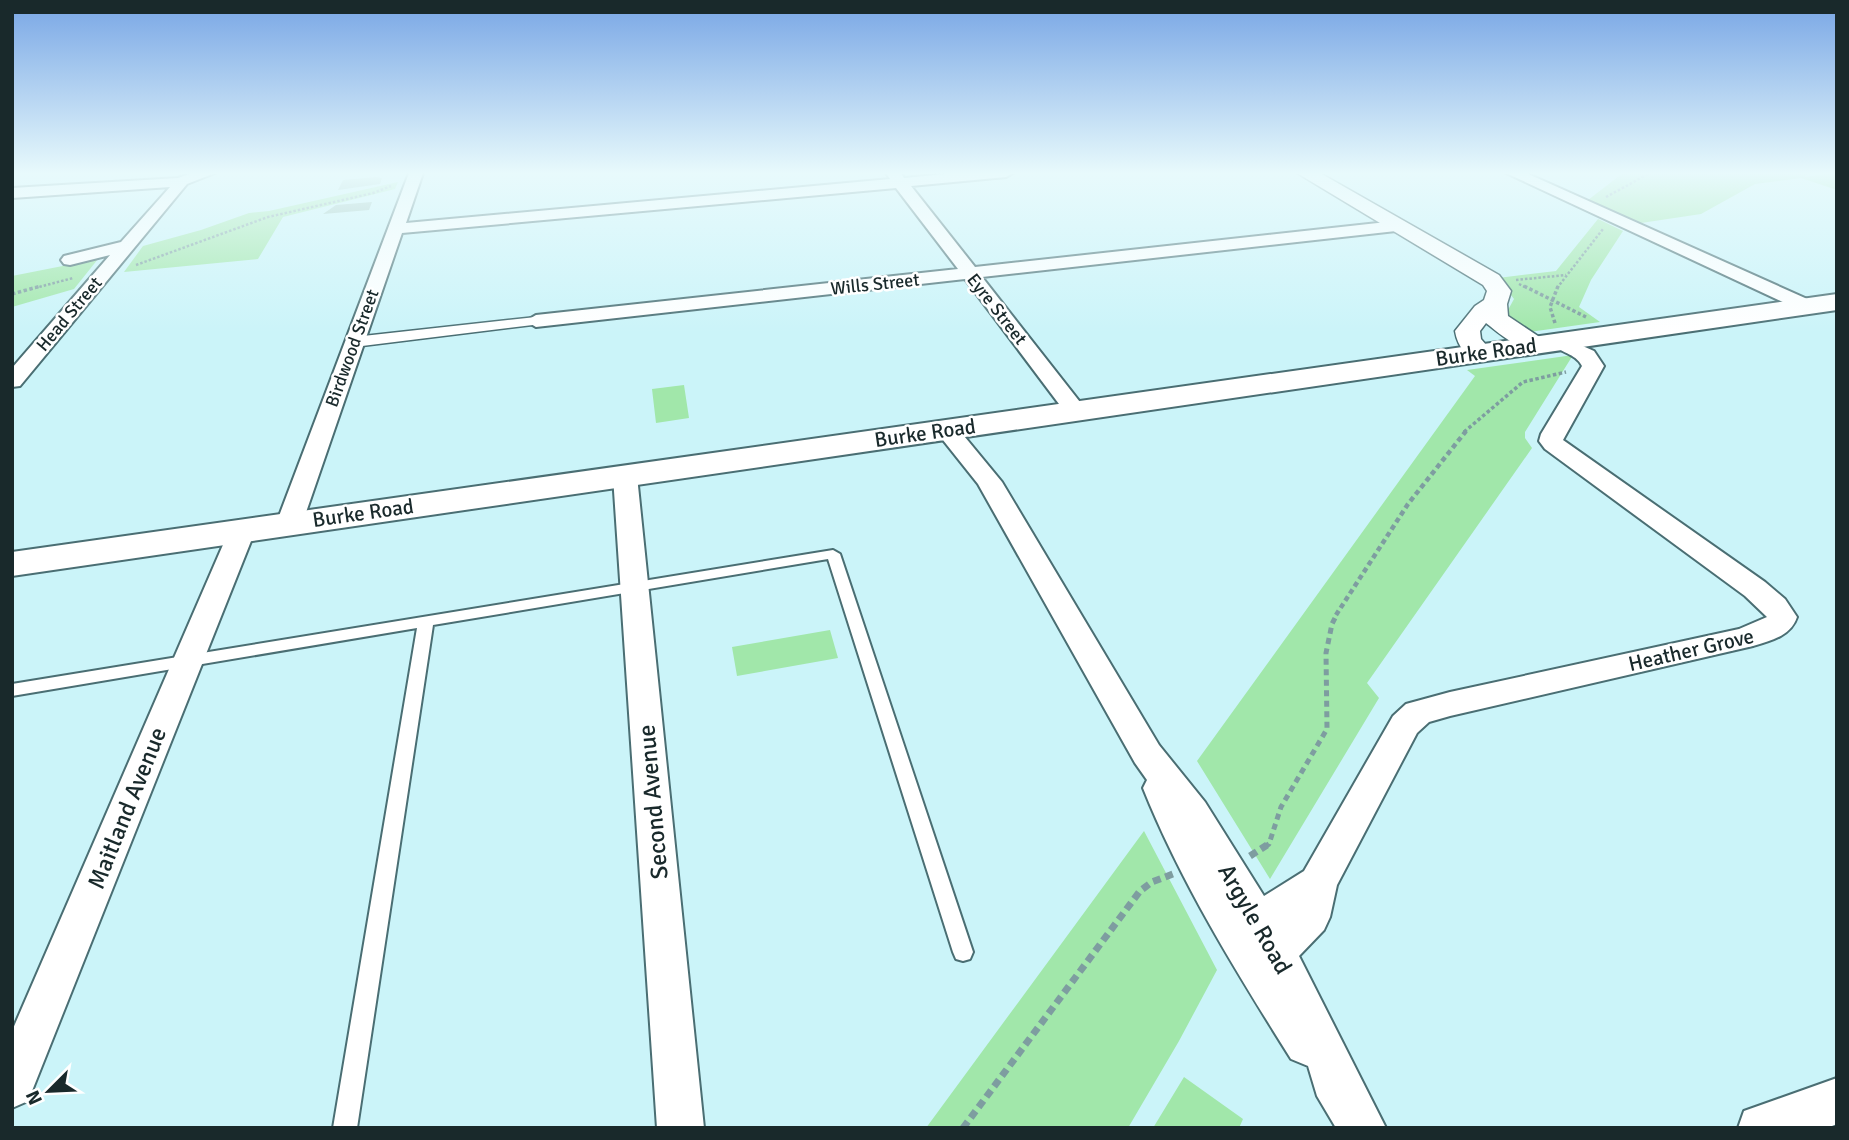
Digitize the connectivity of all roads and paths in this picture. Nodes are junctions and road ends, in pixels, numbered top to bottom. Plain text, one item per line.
1 (143, 226) edge
2 (244, 226) edge
3 (424, 226) edge
4 (934, 226) edge
5 (1394, 226) edge
6 (1396, 226) edge
7 (1608, 226) edge
8 (1631, 226) edge
9 (396, 229) joint
10 (125, 246) junction
11 (70, 261) dead end
12 (107, 270) junction
13 (970, 274) junction
14 (1567, 275) junction
15 (12, 294) edge
16 (1550, 300) junction
17 (1495, 304) junction
18 (1827, 304) edge
19 (536, 321) joint
20 (1620, 333) junction
21 (354, 342) junction
22 (1558, 342) junction
23 (1480, 353) junction
24 (1593, 366) junction
25 (12, 381) edge
26 (1076, 411) junction
27 (959, 428) junction
28 (625, 476) junction
29 (289, 524) junction
30 (242, 531) junction
31 (12, 564) edge
32 (635, 587) junction
33 (426, 621) junction
34 (188, 662) junction
35 (12, 690) edge
36 (1211, 865) junction
37 (1253, 937) junction
38 (963, 952) dead end
39 (12, 1085) edge
40 (1837, 1101) edge
41 (1353, 1112) edge
42 (345, 1128) edge
43 (681, 1128) edge
44 (963, 1128) edge
45 (1761, 1128) edge

1 - 10 street, Head Street
2 - 12 path
3 - 9 street
4 - 13 street, Eyre Street
5 - 13 street, Wills Street
6 - 17 street
7 - 14 path
8 - 18 street
9 - 21 street, Birdwood Street
10 - 11 street, Head Street
10 - 12 street, Head Street
12 - 15 path
12 - 25 street, Head Street
13 - 19 street, Wills Street
13 - 26 street, Eyre Street
14 - 16 path
14 - 16 path
16 - 20 path
16 - 22 path
17 - 22 street
17 - 23 street
18 - 20 main road, Burke Road
19 - 21 street, Wills Street
20 - 22 main road, Burke Road
21 - 29 street, Birdwood Street
22 - 23 main road, Burke Road
22 - 24 street
23 - 26 main road, Burke Road
24 - 36 path
24 - 37 street, Heather Grove
26 - 27 main road, Burke Road
27 - 28 main road, Burke Road
27 - 36 street, Argyle Road
28 - 29 main road, Burke Road
28 - 32 street, Second Avenue
29 - 30 main road, Burke Road
30 - 31 main road, Burke Road
30 - 34 street, Maitland Avenue
32 - 33 lane
32 - 38 lane
32 - 43 street, Second Avenue
33 - 34 lane
33 - 42 lane
34 - 35 lane
34 - 39 street, Maitland Avenue
36 - 37 street, Argyle Road
36 - 44 path
37 - 41 street, Argyle Road
40 - 45 street

